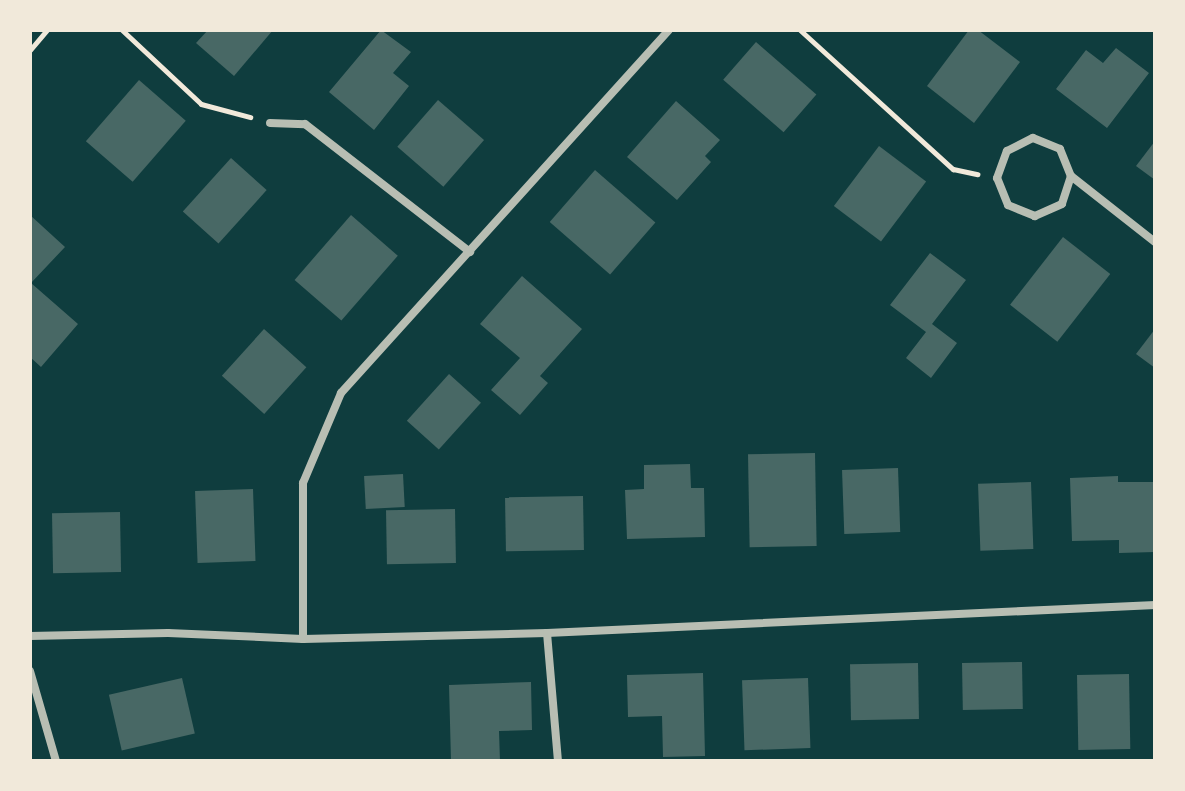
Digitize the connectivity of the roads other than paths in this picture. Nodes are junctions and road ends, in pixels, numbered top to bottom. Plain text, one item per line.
1 (669, 30) edge
2 (270, 123) road end
3 (1071, 176) junction
4 (1155, 242) edge
5 (470, 252) junction
6 (1155, 605) edge
7 (547, 633) junction
8 (30, 636) edge
9 (303, 639) junction
10 (30, 671) edge
11 (56, 761) edge
12 (558, 761) edge

1 - 5 street
2 - 5 street
3 - 3 street
3 - 4 street
5 - 9 street
6 - 7 street
7 - 9 street
7 - 12 street
8 - 9 street
10 - 11 street

